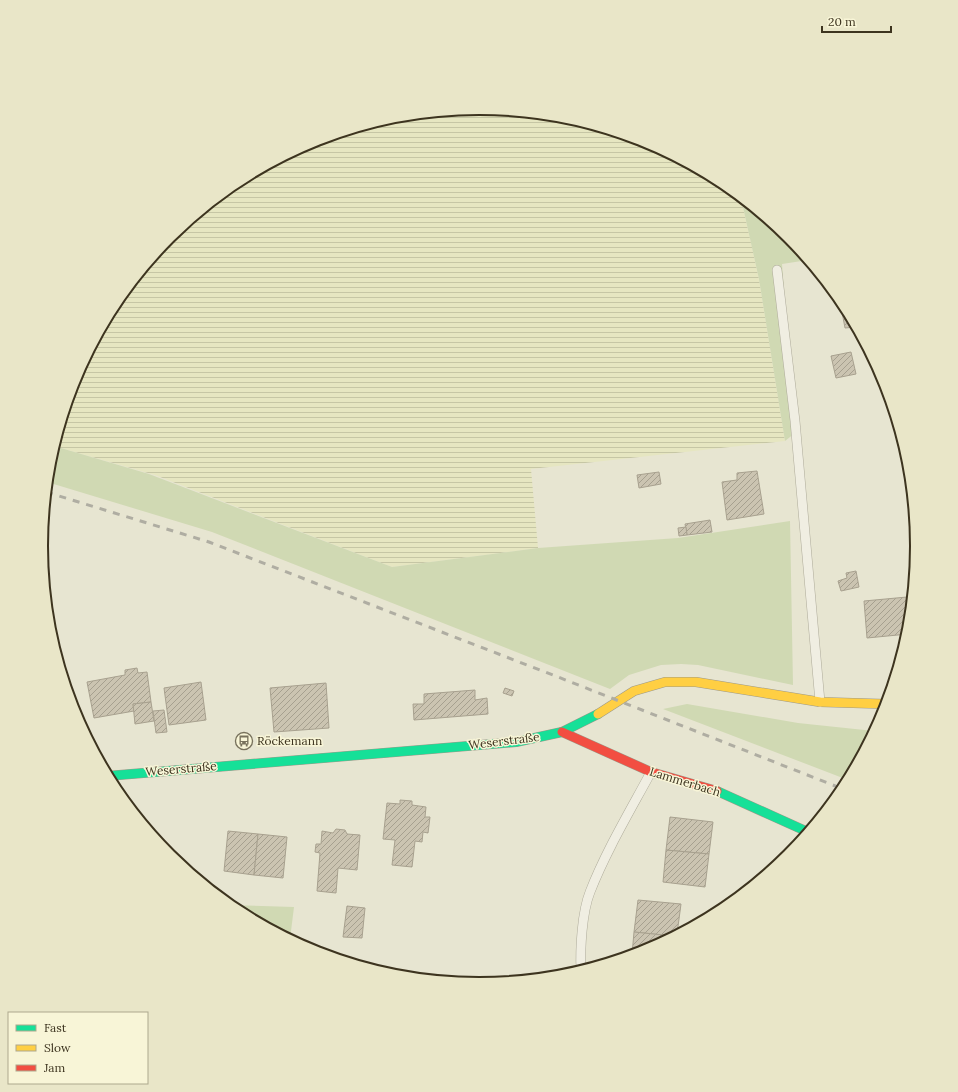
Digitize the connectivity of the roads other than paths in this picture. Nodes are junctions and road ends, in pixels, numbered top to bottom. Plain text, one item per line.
1 (777, 270) dead end
2 (820, 702) junction
3 (880, 704) edge
4 (562, 732) junction
5 (651, 772) junction
6 (115, 775) edge
7 (803, 830) edge
8 (581, 964) edge

1 - 2 lane
2 - 3 main road, Weserstraße
2 - 4 main road, Weserstraße
4 - 5 main road, Lammerbach
4 - 6 main road, Weserstraße
5 - 7 main road, Lammerbach
5 - 8 lane

